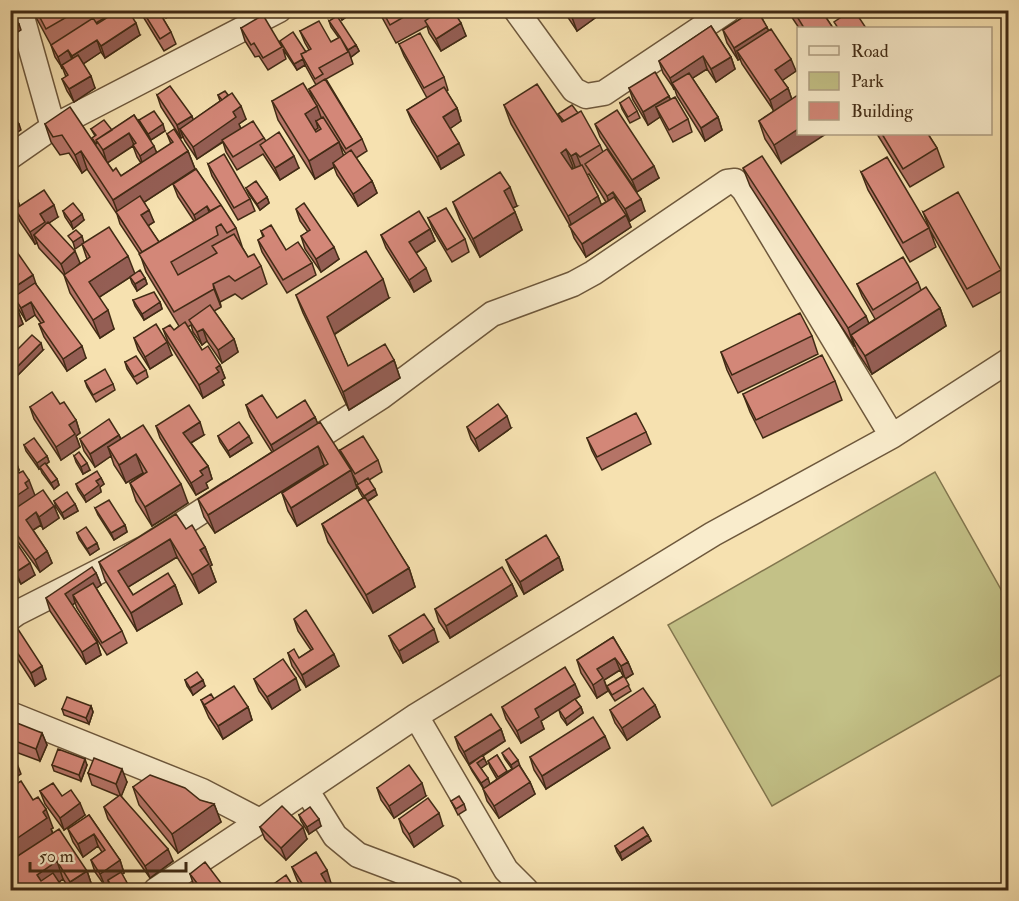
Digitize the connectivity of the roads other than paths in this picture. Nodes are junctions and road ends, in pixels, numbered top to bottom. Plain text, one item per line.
1 (21, 10) edge
2 (279, 10) edge
3 (516, 10) edge
4 (728, 10) edge
5 (53, 127) junction
6 (10, 157) edge
7 (1006, 367) edge
8 (892, 436) junction
9 (283, 460) edge
10 (253, 479) edge
11 (10, 618) edge
12 (10, 714) edge
13 (416, 716) junction
14 (307, 791) junction
15 (260, 821) junction
16 (156, 891) edge
17 (451, 891) edge
18 (526, 891) edge

1 - 5 street
2 - 5 street
3 - 4 street
5 - 6 street
7 - 8 street
8 - 9 street
8 - 13 street
10 - 11 street
12 - 15 street
13 - 14 street
13 - 18 street
14 - 15 street
14 - 17 street
15 - 16 street

